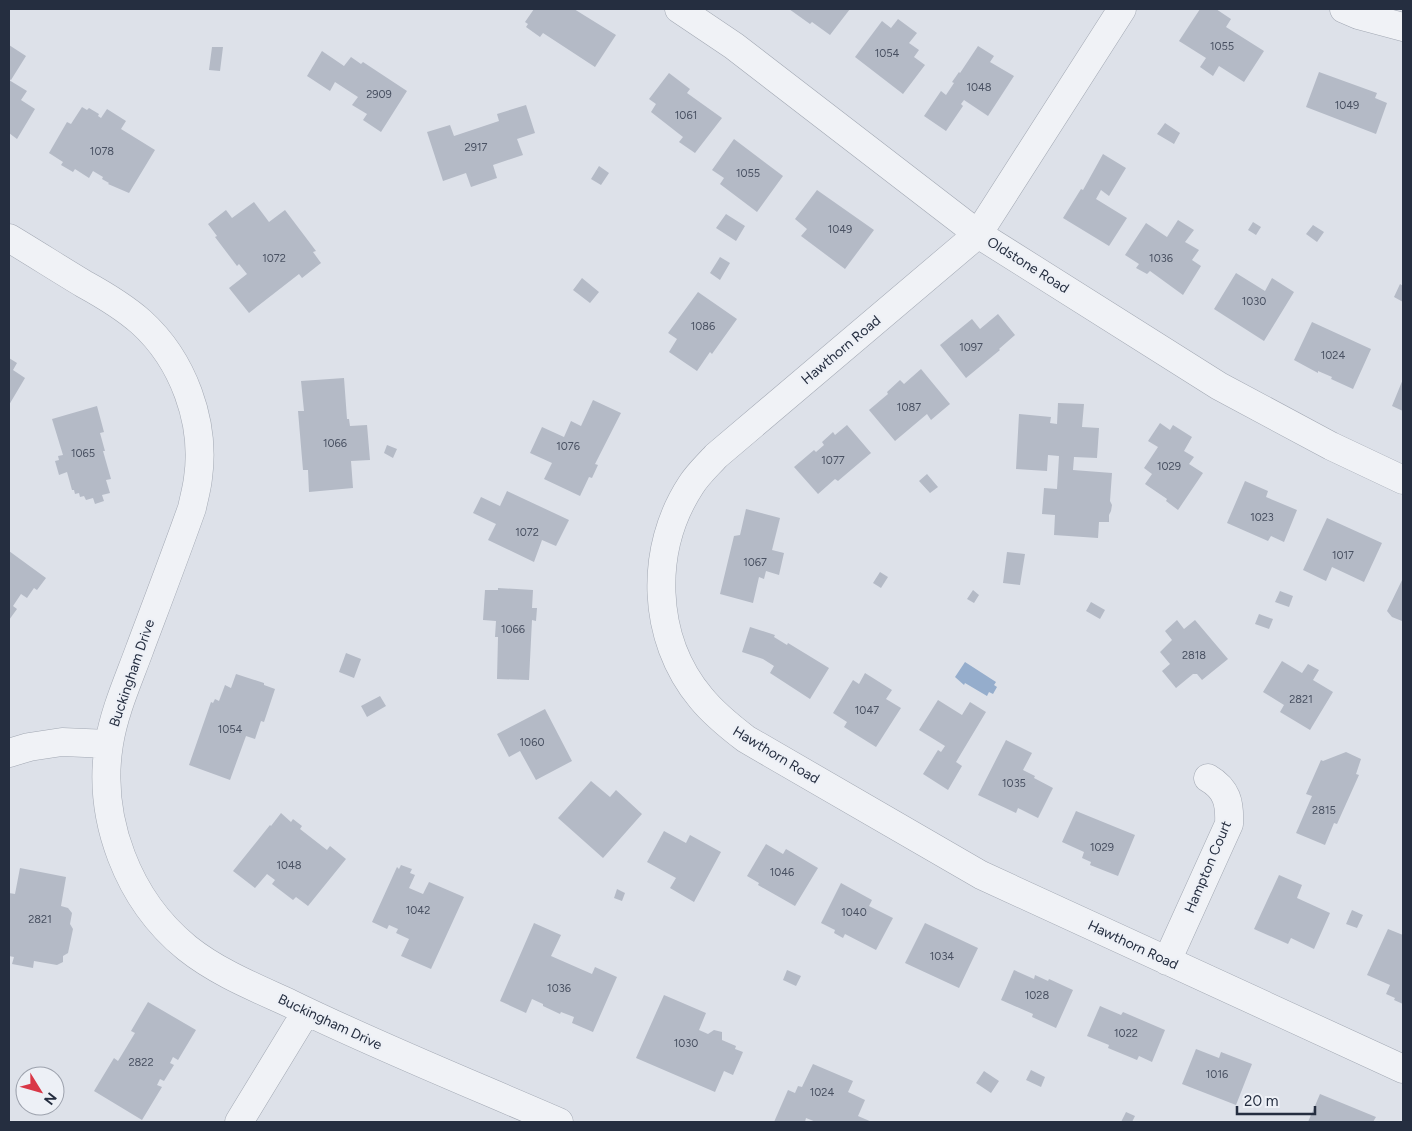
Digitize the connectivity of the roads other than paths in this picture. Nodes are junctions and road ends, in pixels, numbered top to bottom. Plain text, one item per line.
1 (679, 9) edge
2 (1122, 9) edge
3 (1344, 9) edge
4 (1403, 28) edge
5 (978, 234) junction
6 (9, 238) edge
7 (1403, 480) edge
8 (109, 744) junction
9 (9, 754) edge
10 (1208, 778) dead end
11 (1167, 961) junction
12 (306, 1012) junction
13 (1403, 1069) edge
14 (239, 1122) edge
15 (559, 1122) edge

1 - 5 street, Oldstone Road
2 - 5 street, Hawthorn Road
3 - 4 street
5 - 7 street, Oldstone Road
5 - 11 street, Hawthorn Road
6 - 8 street, Buckingham Drive
8 - 9 street
8 - 12 street, Buckingham Drive
10 - 11 street, Hampton Court
11 - 13 street, Hawthorn Road
12 - 14 street
12 - 15 street, Buckingham Drive

